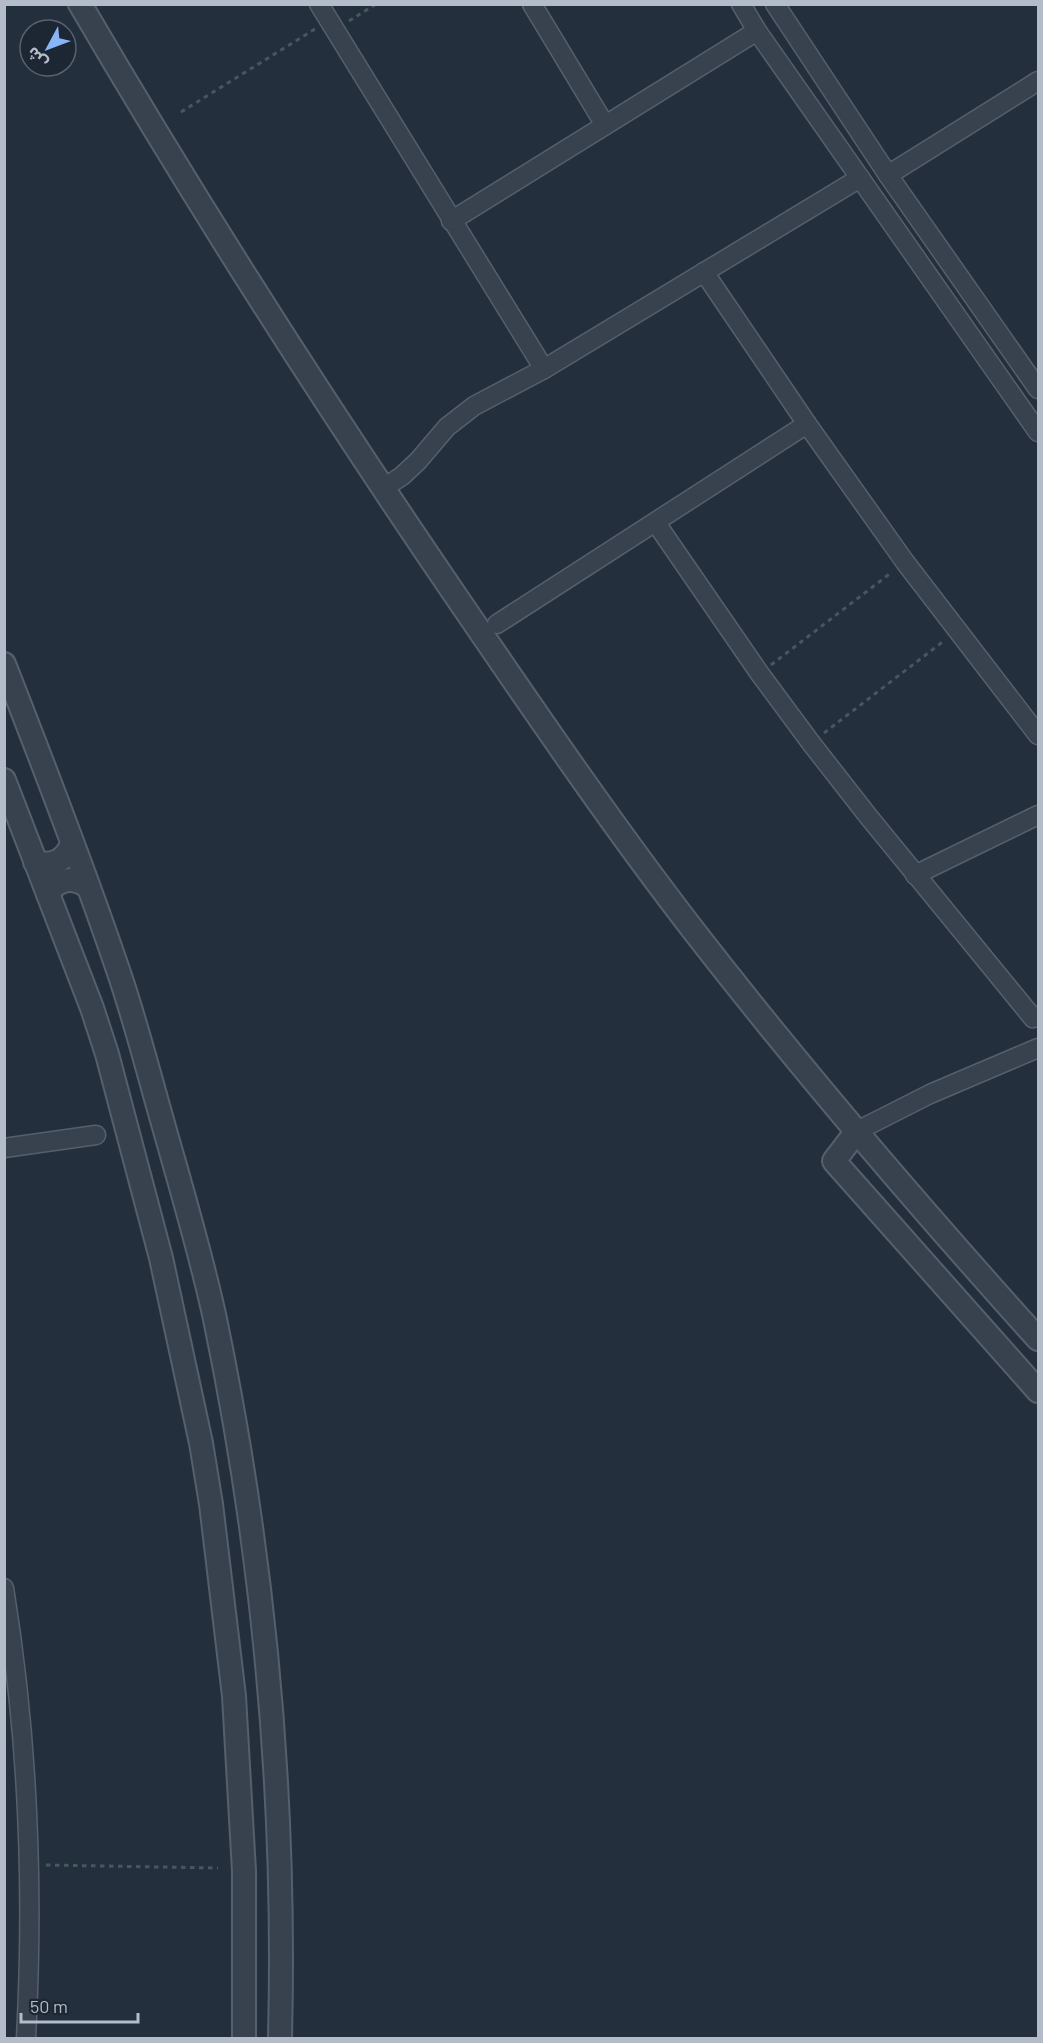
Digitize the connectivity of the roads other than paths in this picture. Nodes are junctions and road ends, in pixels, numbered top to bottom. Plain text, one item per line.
1 (80, 4) edge
2 (319, 4) edge
3 (532, 4) edge
4 (741, 4) edge
5 (775, 4) edge
6 (757, 31) junction
7 (1038, 81) edge
8 (605, 125) junction
9 (888, 175) junction
10 (860, 178) junction
11 (451, 221) junction
12 (704, 272) junction
13 (544, 369) junction
14 (1038, 389) edge
15 (807, 424) junction
16 (1038, 432) edge
17 (382, 489) junction
18 (656, 523) junction
19 (497, 624) dead end
20 (4, 664) edge
21 (1038, 735) edge
22 (4, 780) edge
23 (1038, 815) edge
24 (72, 844) junction
25 (35, 862) junction
26 (915, 874) junction
27 (88, 887) junction
28 (48, 894) junction
29 (1038, 1016) edge
30 (1038, 1048) edge
31 (857, 1131) junction
32 (96, 1135) dead end
33 (4, 1148) edge
34 (1038, 1339) edge
35 (1038, 1391) edge
36 (4, 1588) edge
37 (14, 1735) edge
38 (26, 2038) edge
39 (244, 2038) edge
40 (280, 2038) edge

1 - 17 street
2 - 11 street
3 - 8 street
4 - 6 street
5 - 9 street
6 - 8 street
6 - 10 street
7 - 9 street
8 - 11 street
9 - 14 street
10 - 12 street
10 - 16 street
11 - 13 street
12 - 13 street
12 - 15 street
13 - 17 street
15 - 18 street
15 - 21 street
17 - 31 street
18 - 19 street
18 - 26 street
20 - 24 street
22 - 25 street
23 - 26 street
24 - 25 street
24 - 27 street
25 - 28 street
26 - 29 street
27 - 28 street
27 - 40 street
28 - 39 street
30 - 31 street
31 - 34 street
31 - 35 street
32 - 33 street
36 - 37 street
37 - 38 street

